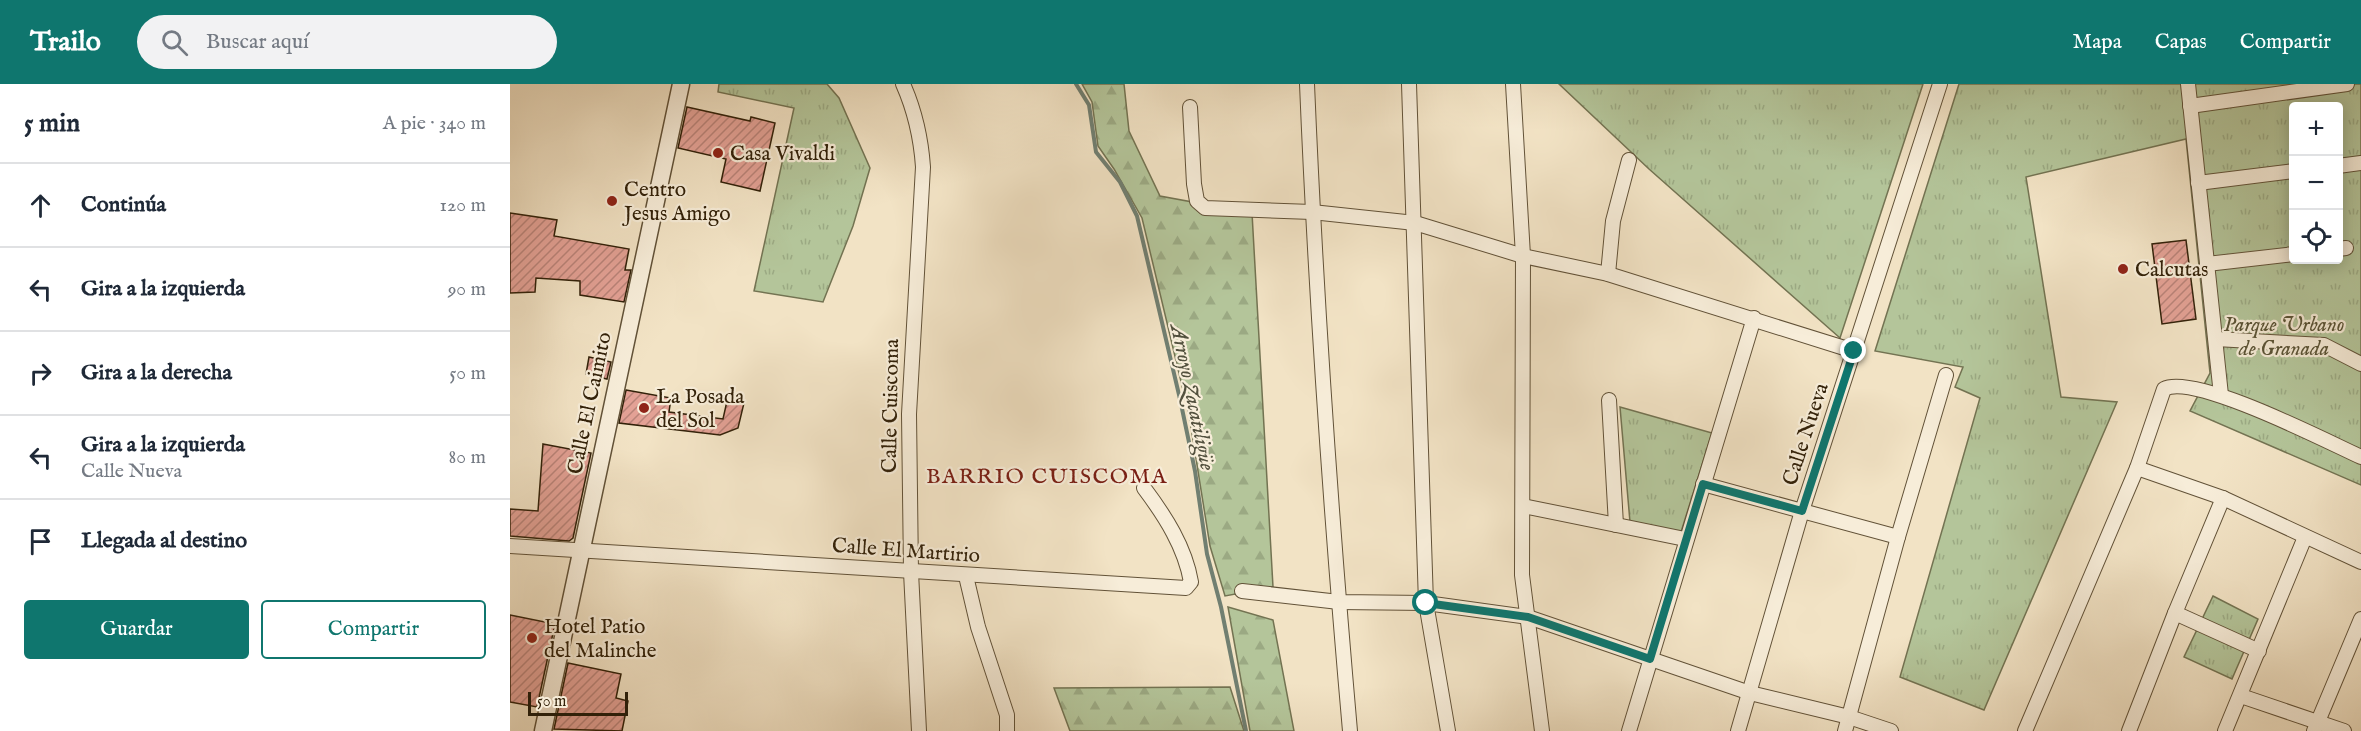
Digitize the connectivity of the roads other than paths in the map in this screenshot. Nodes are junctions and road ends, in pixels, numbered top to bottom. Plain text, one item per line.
1 (681, 84) edge
2 (903, 84) edge
3 (1307, 84) edge
4 (1409, 84) edge
5 (1513, 84) edge
6 (1941, 84) edge
7 (2188, 84) edge
8 (2347, 84) edge
9 (2190, 106) junction
10 (1190, 107) dead end
11 (1629, 160) dead end
12 (2361, 163) edge
13 (2343, 165) edge
14 (2289, 172) edge
15 (2198, 183) junction
16 (1312, 212) junction
17 (1415, 223) junction
18 (2289, 255) edge
19 (1523, 256) junction
20 (2207, 264) junction
21 (1608, 274) junction
22 (1754, 318) junction
23 (2216, 339) junction
24 (1854, 351) junction
25 (2361, 364) edge
26 (1946, 375) dead end
27 (2221, 395) junction
28 (1610, 400) dead end
29 (2361, 457) edge
30 (2136, 468) junction
31 (1703, 484) junction
32 (1144, 488) dead end
33 (2223, 498) junction
34 (1523, 506) junction
35 (1802, 511) junction
36 (1616, 525) junction
37 (1898, 537) junction
38 (2305, 537) junction
39 (1685, 539) junction
40 (510, 546) edge
41 (581, 550) junction
42 (2361, 562) edge
43 (911, 572) junction
44 (966, 576) junction
45 (1242, 591) dead end
46 (1339, 602) junction
47 (1426, 603) junction
48 (2175, 613) junction
49 (1528, 617) junction
50 (2361, 619) edge
51 (2259, 651) junction
52 (1650, 659) junction
53 (1750, 693) junction
54 (2241, 696) junction
55 (1847, 724) edge
56 (2316, 727) edge
57 (543, 731) edge
58 (920, 731) edge
59 (1007, 731) edge
60 (1350, 731) edge
61 (1448, 731) edge
62 (1542, 731) edge
63 (1629, 731) edge
64 (1738, 731) edge
65 (1891, 731) edge
66 (2025, 731) edge
67 (2129, 731) edge
68 (2225, 731) edge
69 (2344, 731) edge

1 - 41 street, Calle El Caimito
2 - 43 street, Calle Cuiscoma
3 - 16 street
4 - 17 street
5 - 19 street
6 - 24 street, Calle Nueva
7 - 9 street
8 - 9 street
9 - 15 street
10 - 16 street
11 - 21 street
12 - 13 street
14 - 15 street
15 - 20 street
16 - 17 street
16 - 46 street
17 - 19 street
17 - 47 street
18 - 20 street
19 - 21 street
19 - 34 street
20 - 23 street
21 - 22 street
22 - 24 street
22 - 31 street
23 - 25 street
23 - 27 street
24 - 35 street, Calle Nueva
26 - 37 street
27 - 29 street
27 - 30 street
28 - 36 street
30 - 33 street
30 - 66 street
31 - 35 street
31 - 39 street
32 - 44 street, Calle El Martirio
33 - 38 street
33 - 48 street
34 - 36 street
34 - 49 street
35 - 37 street
35 - 53 street, Calle Nueva
36 - 39 street
37 - 55 street
38 - 42 street
38 - 51 street
39 - 52 street
40 - 41 street, Calle El Martirio
41 - 43 street, Calle El Martirio
41 - 57 street, Calle El Caimito
43 - 44 street, Calle El Martirio
43 - 58 street, Calle Cuiscoma
44 - 59 street
45 - 46 street
46 - 47 street
46 - 60 street
47 - 49 street
47 - 61 street
48 - 51 street
48 - 67 street
49 - 52 street
49 - 62 street
50 - 56 street
51 - 54 street
52 - 53 street
52 - 63 street
53 - 55 street
53 - 64 street, Calle Nueva
54 - 56 street
54 - 68 street
55 - 65 street
56 - 69 street

